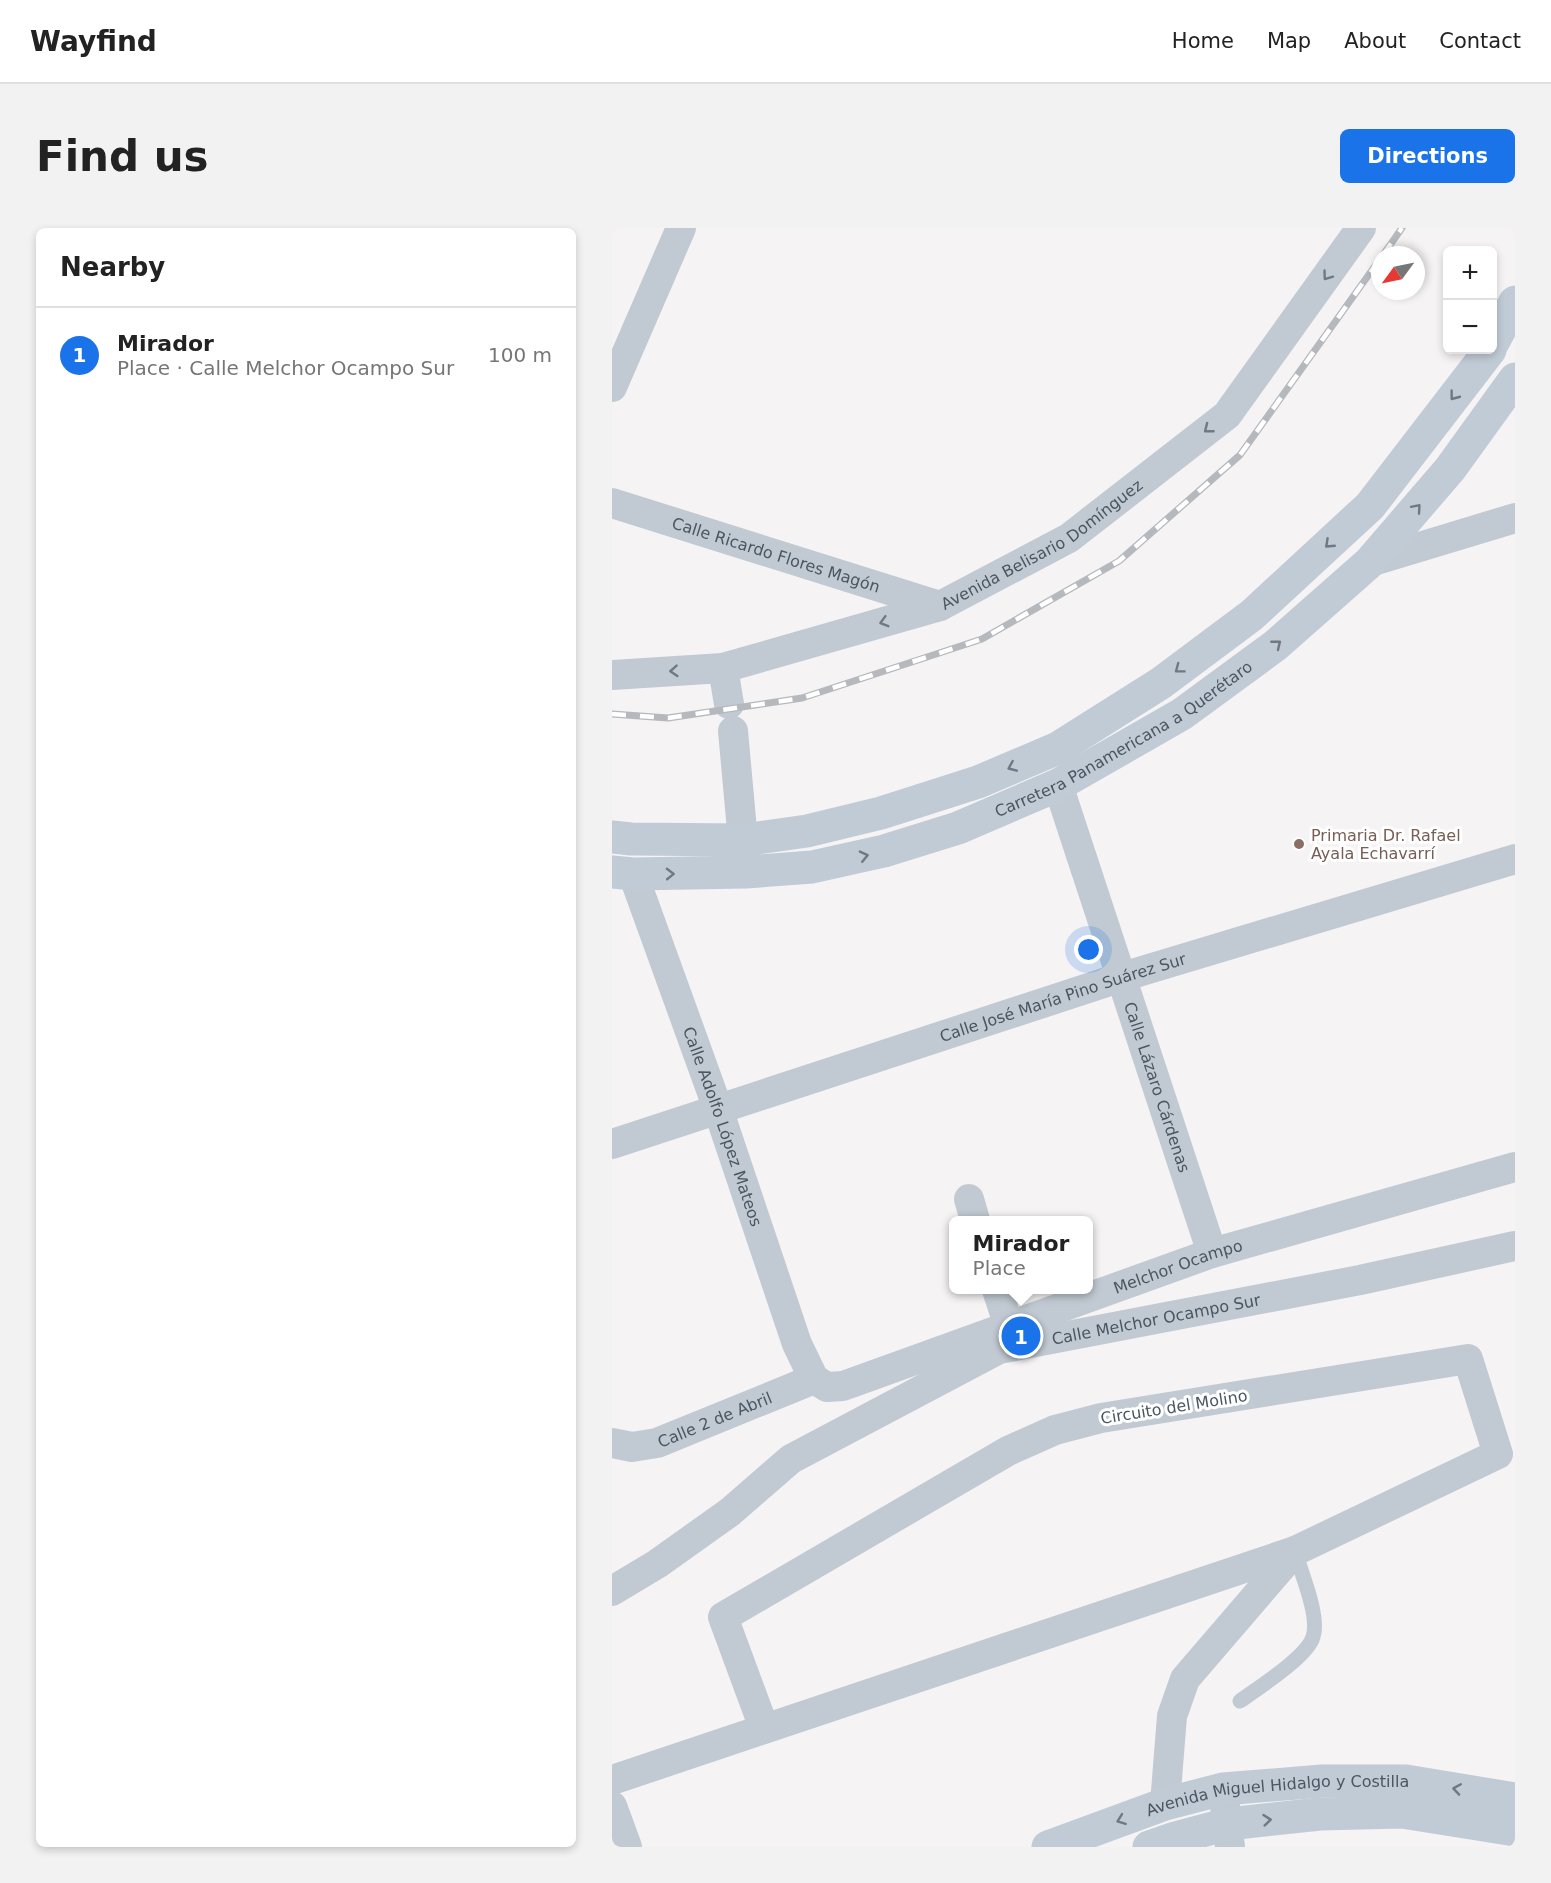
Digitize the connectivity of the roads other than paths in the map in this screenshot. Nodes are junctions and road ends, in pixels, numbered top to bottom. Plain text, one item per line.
1 (681, 228) edge
2 (1361, 228) edge
3 (1515, 302) edge
4 (1497, 335) edge
5 (1487, 354) edge
6 (1515, 379) edge
7 (612, 387) edge
8 (612, 503) edge
9 (1515, 518) edge
10 (1370, 562) junction
11 (940, 606) junction
12 (723, 668) junction
13 (612, 675) edge
14 (1059, 785) junction
15 (612, 837) edge
16 (745, 856) junction
17 (1515, 859) edge
18 (623, 873) edge
19 (1122, 977) junction
20 (718, 1109) junction
21 (612, 1144) edge
22 (1515, 1167) edge
23 (1515, 1246) edge
24 (1212, 1253) junction
25 (999, 1294) edge
26 (1009, 1326) junction
27 (814, 1379) junction
28 (612, 1443) edge
29 (1295, 1551) junction
30 (612, 1591) edge
31 (1240, 1701) dead end
32 (764, 1728) junction
33 (612, 1780) edge
34 (1223, 1789) junction
35 (1515, 1798) edge
36 (1165, 1804) junction
37 (612, 1806) edge
38 (1515, 1830) edge
39 (1229, 1836) edge
40 (627, 1847) edge
41 (1048, 1847) edge
42 (1149, 1847) edge

1 - 7 street
2 -> 11 street, Avenida Belisario Domínguez
3 - 4 main road
5 -> 16 main road, Carretera Panamericana a Querétaro
10 -> 6 main road, Carretera Panamericana a Querétaro
8 - 11 street, Calle Ricardo Flores Magón
9 - 10 street
14 -> 10 main road, Carretera Panamericana a Querétaro
11 -> 12 street, Avenida Belisario Domínguez
12 -> 13 street, Avenida Belisario Domínguez
12 - 16 street
16 -> 14 main road, Carretera Panamericana a Querétaro
14 - 19 street, Calle Lázaro Cárdenas
15 - 16 main road, Carretera Panamericana a Querétaro
18 -> 16 main road, Carretera Panamericana a Querétaro
17 - 19 street, Calle José María Pino Suárez Sur
18 - 20 street, Calle Adolfo López Mateos
19 - 20 street, Calle José María Pino Suárez Sur
19 - 24 street, Calle Lázaro Cárdenas
20 - 21 street, Calle José María Pino Suárez Sur
20 - 27 street, Calle Adolfo López Mateos
22 - 24 street, Melchor Ocampo
23 - 30 street, Calle Melchor Ocampo Sur
24 - 26 street, Melchor Ocampo
25 - 26 street
26 - 27 street, Melchor Ocampo
27 - 28 street, Calle 2 de Abril
29 - 31 lane
29 - 32 street, Circuito del Molino
29 - 32 street, Circuito del Molino
29 - 36 street, Circuito del Molino
32 - 33 street, Circuito del Molino
35 -> 34 main road, Avenida Miguel Hidalgo y Costilla
34 - 36 main road, Avenida Miguel Hidalgo y Costilla
34 - 39 street
36 -> 41 main road, Avenida Miguel Hidalgo y Costilla
37 - 40 street
39 -> 38 main road, Avenida Miguel Hidalgo y Costilla
39 - 42 main road, Avenida Miguel Hidalgo y Costilla

